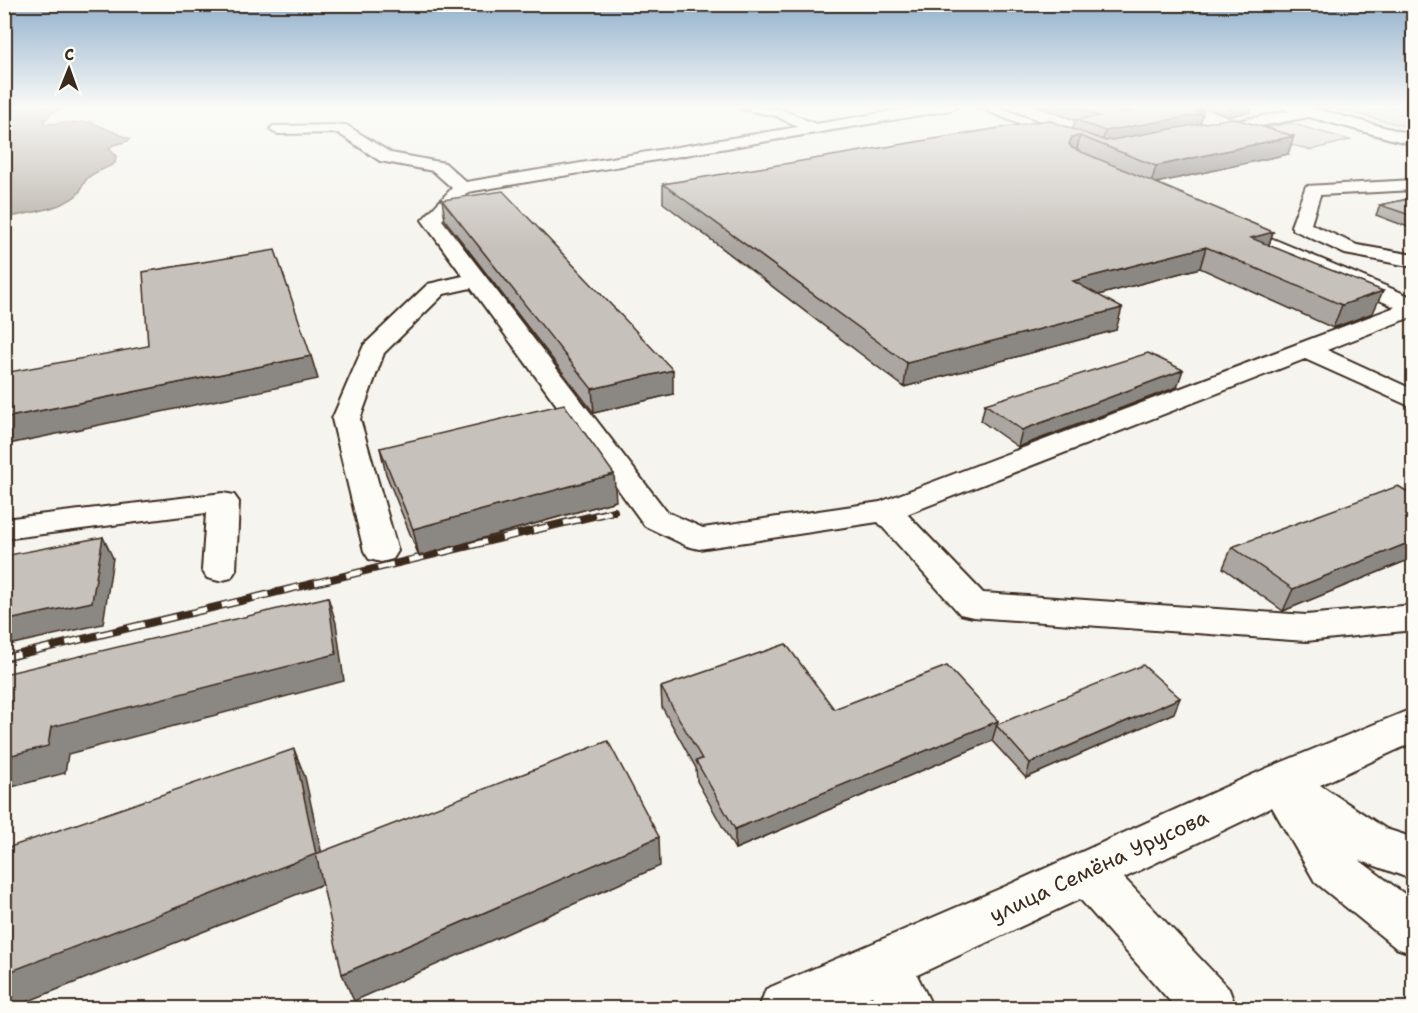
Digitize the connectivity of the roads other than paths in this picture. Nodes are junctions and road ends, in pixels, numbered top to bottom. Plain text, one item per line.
1 (380, 153) edge
2 (670, 153) edge
3 (1413, 185) edge
4 (462, 188) junction
5 (1217, 221) edge
6 (1413, 261) edge
7 (476, 280) junction
8 (1413, 307) edge
9 (1306, 351) junction
10 (1413, 400) edge
11 (886, 511) junction
12 (4, 529) edge
13 (381, 551) dead end
14 (219, 570) dead end
15 (1413, 617) edge
16 (1413, 724) edge
17 (1280, 782) junction
18 (1413, 859) edge
19 (1087, 872) junction
20 (1413, 931) edge
21 (895, 987) edge
22 (785, 1008) edge
23 (1210, 1008) edge

1 - 4 street
2 - 4 street
3 - 6 street
4 - 7 street
5 - 8 street
7 - 11 street
7 - 13 street
8 - 9 street
9 - 10 street
9 - 11 street
11 - 15 street
12 - 14 street
16 - 17 street, улица Семёна Урусова
17 - 18 street
17 - 19 street, улица Семёна Урусова
17 - 20 street
19 - 21 street, улица Семёна Урусова
19 - 23 street
21 - 22 street, улица Семёна Урусова

